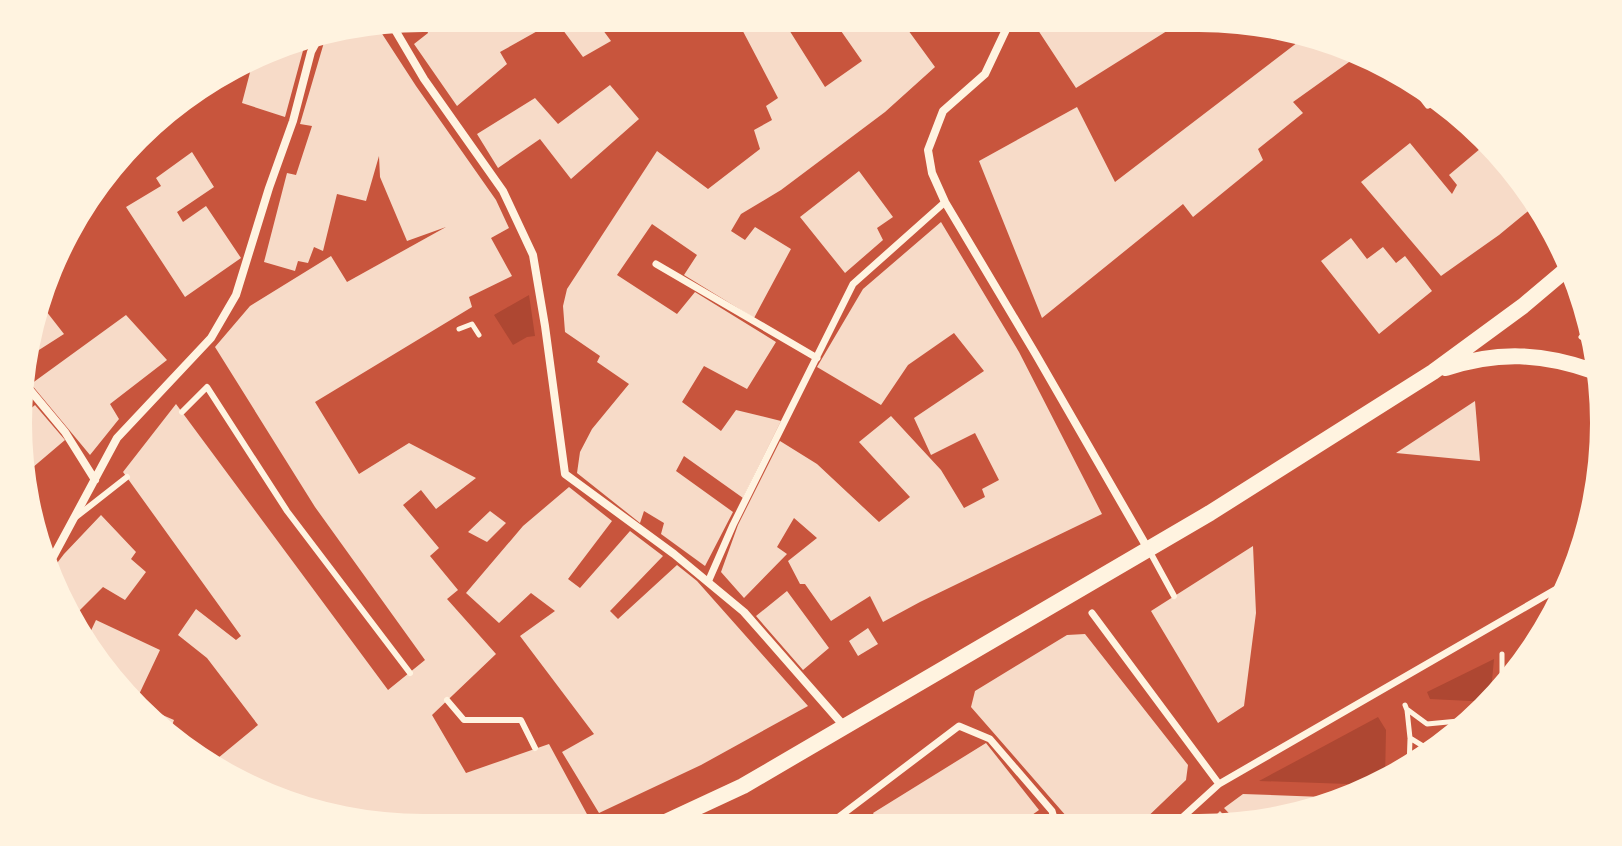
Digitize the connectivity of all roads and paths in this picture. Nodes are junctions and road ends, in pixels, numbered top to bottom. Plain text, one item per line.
1 (1005, 32) edge
2 (397, 33) edge
3 (313, 48) edge
4 (945, 202) junction
5 (656, 264) dead end
6 (1560, 274) edge
7 (459, 329) dead end
8 (479, 335) dead end
9 (817, 358) junction
10 (1586, 369) edge
11 (1433, 372) junction
12 (33, 394) edge
13 (182, 412) dead end
14 (127, 477) dead end
15 (95, 480) junction
16 (73, 520) junction
17 (1148, 549) junction
18 (55, 554) edge
19 (708, 582) junction
20 (1552, 592) edge
21 (1174, 596) dead end
22 (1092, 613) dead end
23 (1502, 654) dead end
24 (1502, 670) edge
25 (410, 673) dead end
26 (1393, 684) junction
27 (447, 700) dead end
28 (1407, 710) junction
29 (1451, 722) edge
30 (844, 726) junction
31 (1410, 738) junction
32 (1421, 744) edge
33 (535, 748) dead end
34 (1410, 752) edge
35 (1219, 784) junction
36 (683, 814) edge
37 (843, 814) edge
38 (1053, 814) edge
39 (1186, 814) edge

1 - 4 street
2 - 19 street
3 - 15 street
4 - 9 street
4 - 17 street
5 - 9 street
6 - 11 main road
7 - 8 path
9 - 19 street
10 - 11 main road
11 - 17 main road
12 - 15 street
13 - 25 lane
14 - 16 lane
15 - 16 street
16 - 18 street
17 - 21 lane
17 - 30 main road
19 - 30 street
20 - 26 street
22 - 35 street
23 - 24 path
26 - 28 path
26 - 35 street
27 - 33 lane
28 - 29 path
28 - 31 path
30 - 36 main road
31 - 32 path
31 - 34 path
35 - 39 street
37 - 38 street

